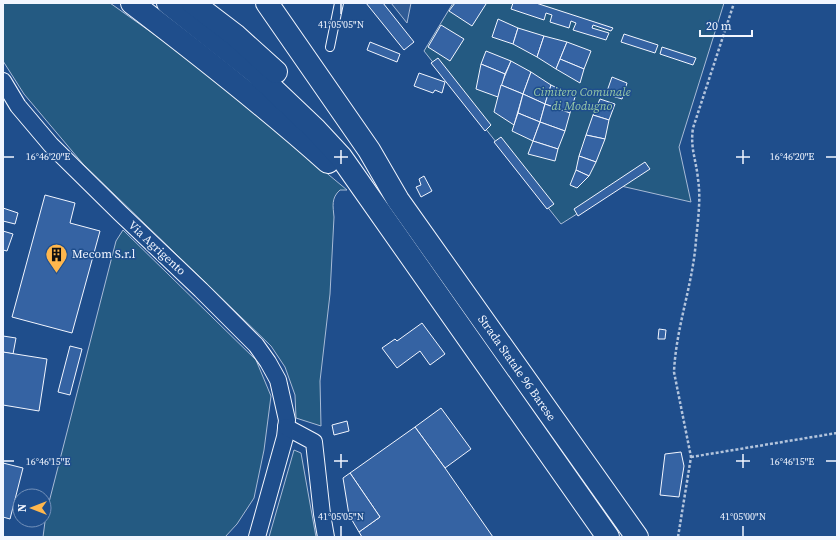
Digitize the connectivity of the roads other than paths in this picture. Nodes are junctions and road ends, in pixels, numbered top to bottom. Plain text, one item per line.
1 (132, 3) edge
2 (168, 3) edge
3 (193, 3) edge
4 (267, 3) edge
5 (339, 3) edge
6 (330, 47) dead end
7 (3, 81) edge
8 (398, 200) junction
9 (381, 215) junction
10 (286, 428) junction
11 (270, 491) junction
12 (246, 537) edge
13 (257, 537) edge
14 (326, 537) edge
15 (608, 537) edge
16 (637, 537) edge

1 - 9 main road
2 - 9 main road
3 - 8 main road
4 - 8 main road
5 - 6 lane
7 - 10 street, Via Agrigento
8 - 16 main road, Strada Statale 96 Barese
9 - 15 main road, Strada Statale 96 Barese
10 - 11 street, Via Agrigento
10 - 14 street
11 - 12 street
11 - 13 street

